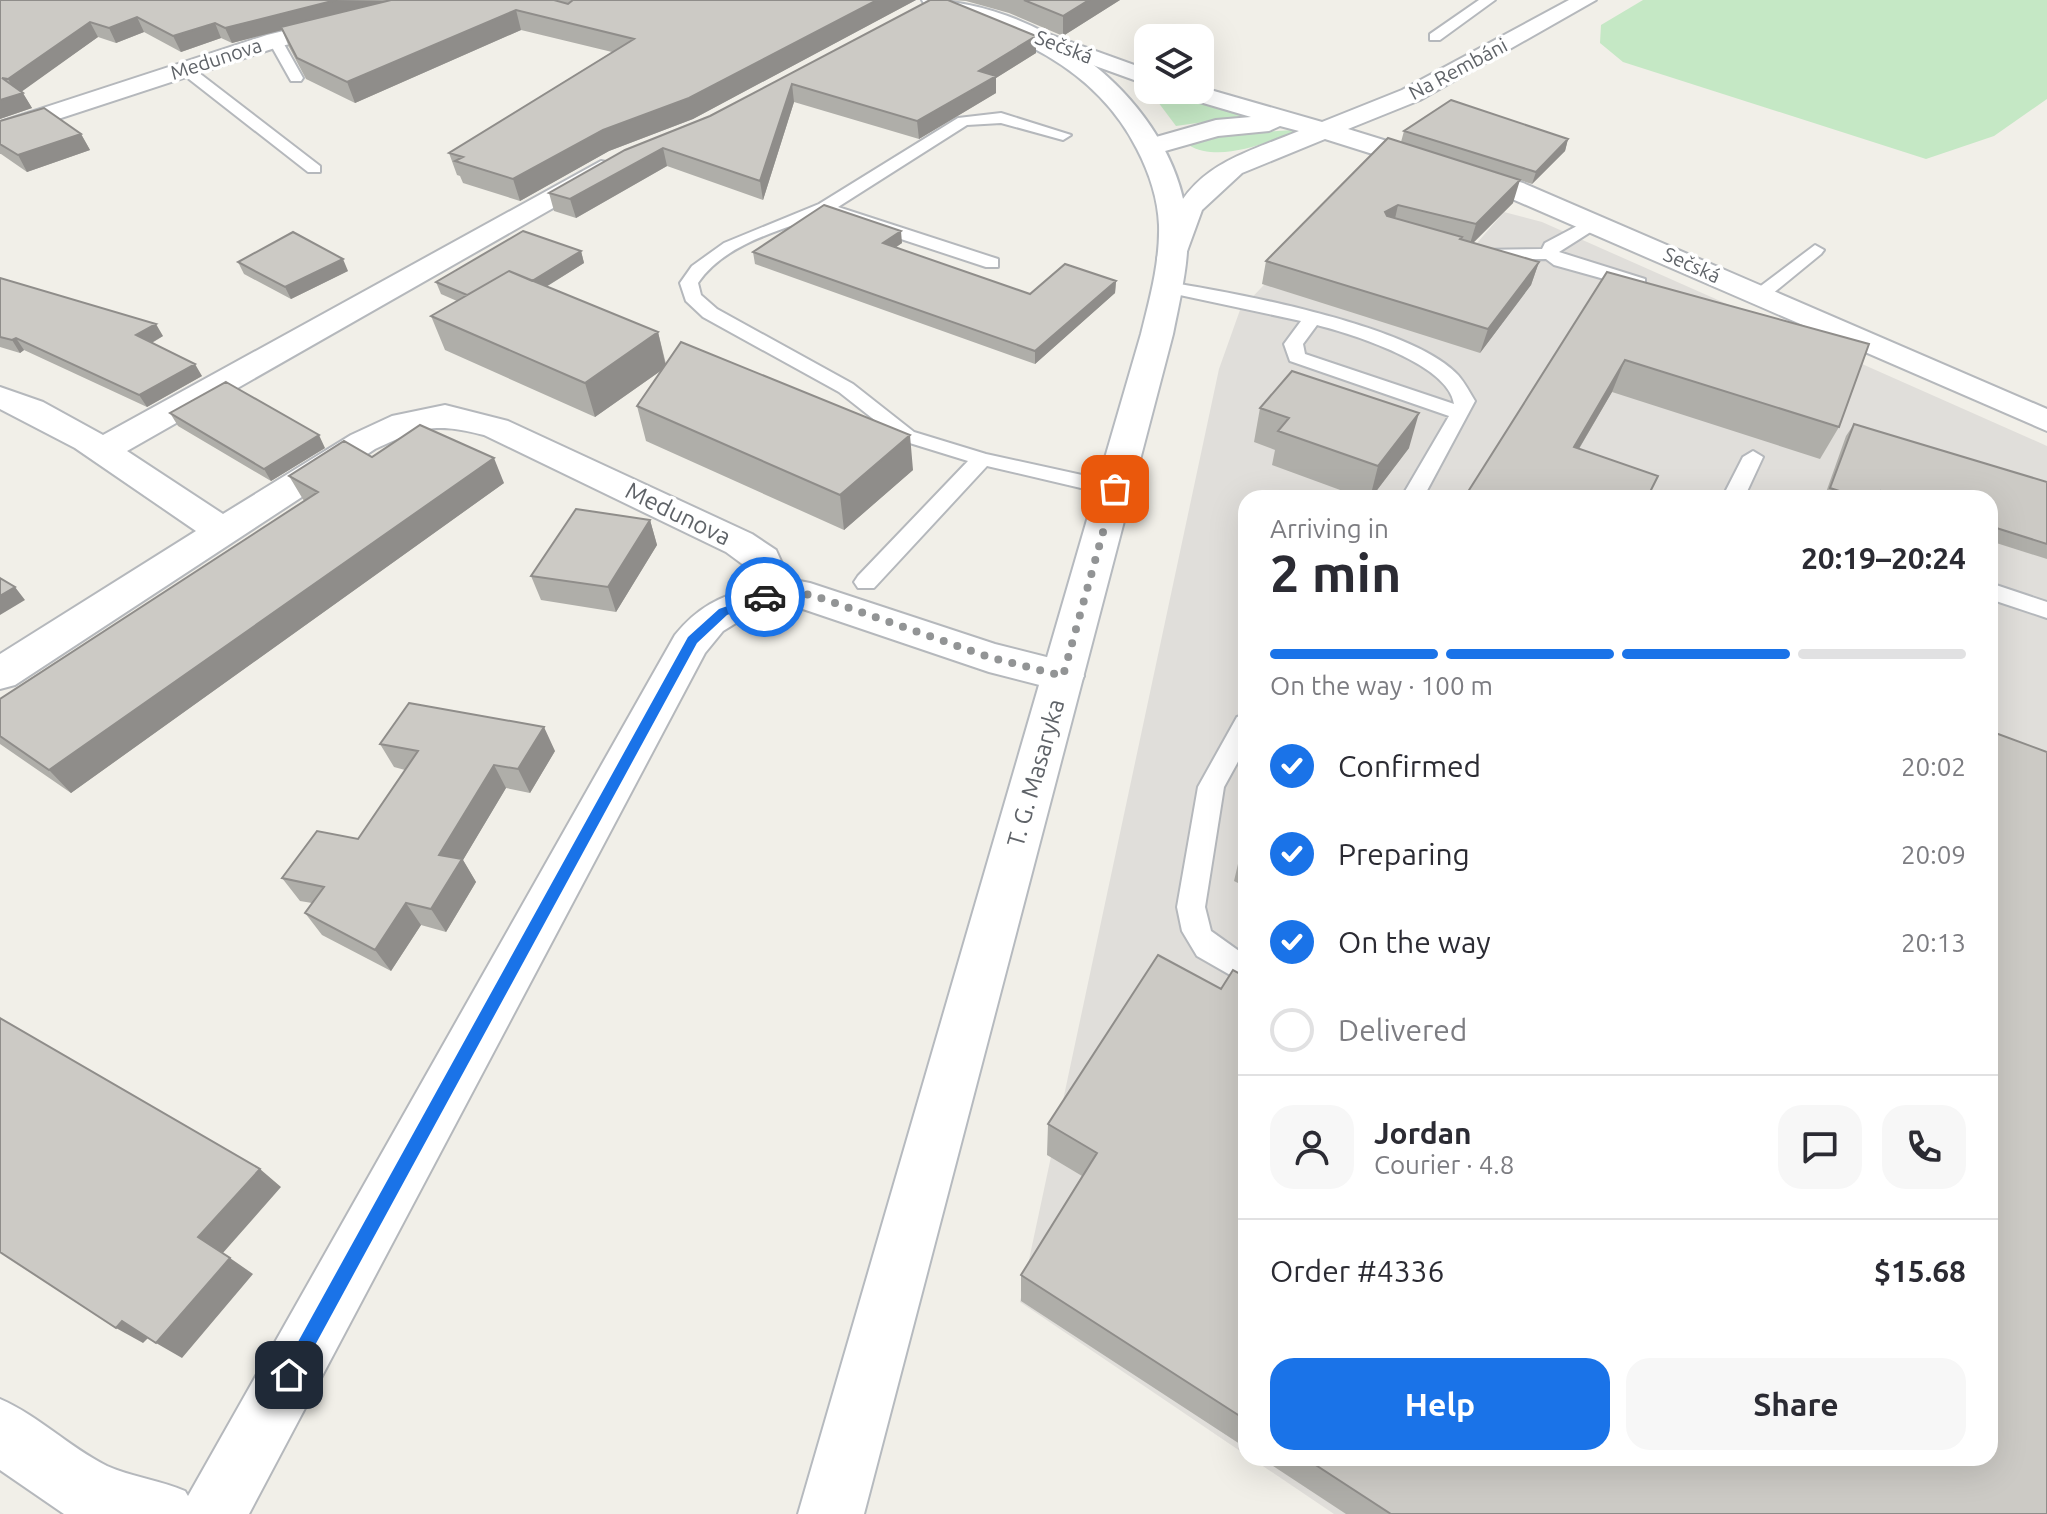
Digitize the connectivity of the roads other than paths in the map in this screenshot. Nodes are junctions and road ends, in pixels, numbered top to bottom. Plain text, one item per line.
1 (435, 0) edge
2 (1488, 0) edge
3 (1585, 0) edge
4 (930, 6) edge
5 (980, 15) junction
6 (1435, 37) dead end
7 (275, 40) junction
8 (185, 69) junction
9 (1134, 73) edge
10 (296, 78) edge
11 (1214, 98) edge
12 (1316, 127) junction
13 (0, 130) edge
14 (1063, 135) dead end
15 (1151, 147) junction
16 (1265, 152) junction
17 (628, 155) edge
18 (314, 169) dead end
19 (825, 208) junction
20 (1594, 222) junction
21 (1815, 250) dead end
22 (1458, 254) edge
23 (1550, 254) junction
24 (992, 263) dead end
25 (1170, 273) junction
26 (1664, 290) edge
27 (1760, 295) junction
28 (1312, 319) junction
29 (0, 397) edge
30 (1461, 413) junction
31 (2047, 421) edge
32 (105, 449) junction
33 (1753, 457) dead end
34 (982, 459) junction
35 (1115, 489) junction
36 (1417, 490) edge
37 (1737, 490) edge
38 (223, 531) junction
39 (866, 582) dead end
40 (775, 594) junction
41 (1998, 594) edge
42 (2047, 610) edge
43 (0, 674) edge
44 (1063, 676) junction
45 (1238, 738) edge
46 (1238, 966) edge
47 (0, 1431) edge
48 (162, 1514) edge
49 (213, 1514) edge
50 (831, 1514) edge

1 - 7 street, Medunova
2 - 6 lane
3 - 12 street, Na Rembáni
4 - 5 street, T. G. Masaryka
5 - 9 street, Sečská
5 - 15 street, T. G. Masaryka
7 - 8 street, Medunova
7 - 10 lane
8 - 13 street, Medunova
8 - 18 lane
11 - 12 street, Sečská
12 - 15 street, Sečská
12 - 16 street
12 - 20 street, Sečská
14 - 19 lane
15 - 16 street
15 - 25 street, T. G. Masaryka
16 - 25 street
17 - 32 street
19 - 24 lane
19 - 34 lane
20 - 23 lane
20 - 27 street, Sečská
21 - 27 lane
22 - 23 lane
23 - 26 lane
25 - 28 lane
25 - 35 street, T. G. Masaryka
27 - 31 street, Sečská
28 - 30 lane
28 - 30 lane
29 - 32 street
30 - 36 lane
32 - 38 street
33 - 37 lane
34 - 35 lane
34 - 39 lane
35 - 44 street, T. G. Masaryka
38 - 40 street, Medunova
38 - 43 street, Medunova
40 - 44 street
40 - 49 street
41 - 42 lane
44 - 50 street, T. G. Masaryka
45 - 46 lane
47 - 48 street

